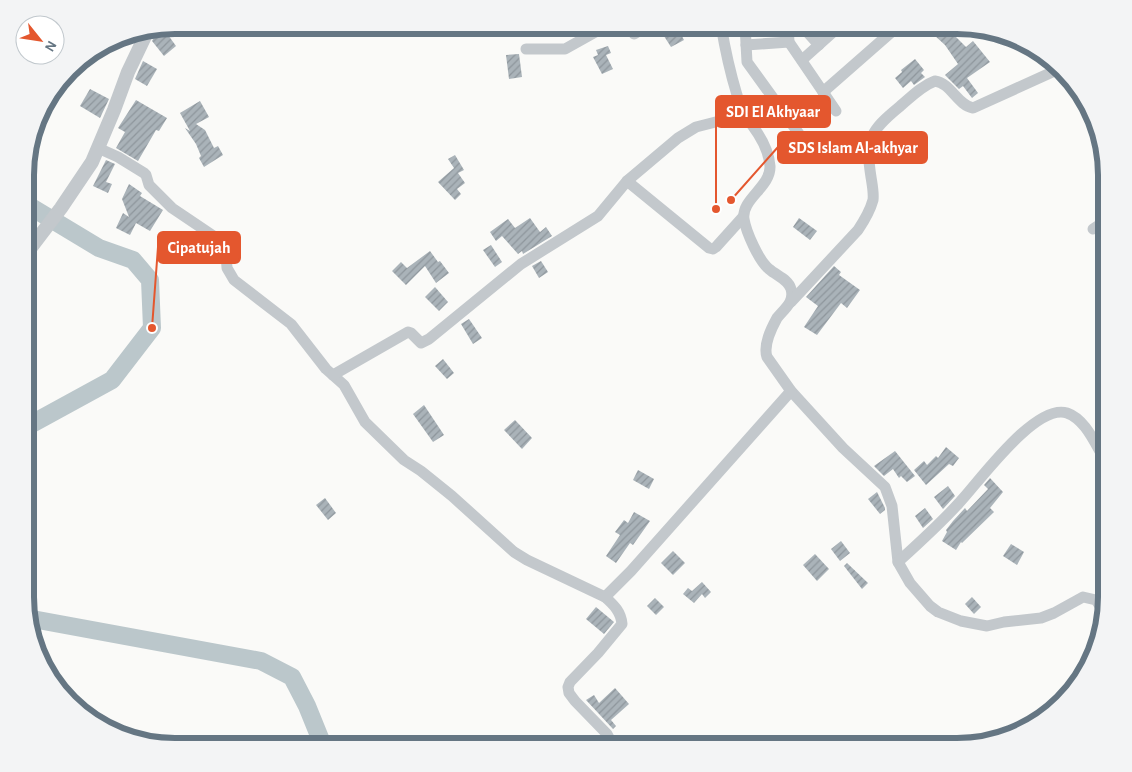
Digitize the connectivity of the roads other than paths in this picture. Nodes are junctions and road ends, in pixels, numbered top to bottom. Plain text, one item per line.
1 (592, 34) edge
2 (722, 34) edge
3 (745, 34) edge
4 (789, 34) edge
5 (809, 34) edge
6 (831, 34) edge
7 (889, 34) edge
8 (145, 37) edge
9 (789, 42) junction
10 (746, 45) junction
11 (818, 45) junction
12 (526, 49) dead end
13 (802, 60) junction
14 (1052, 71) edge
15 (823, 92) junction
16 (836, 111) dead end
17 (743, 115) junction
18 (98, 148) junction
19 (815, 156) dead end
20 (627, 181) junction
21 (743, 218) junction
22 (1098, 226) edge
23 (1092, 229) dead end
24 (34, 245) edge
25 (791, 302) junction
26 (332, 375) junction
27 (791, 391) junction
28 (1098, 449) edge
29 (898, 562) junction
30 (605, 597) junction
31 (1098, 603) edge
32 (609, 738) edge

1 - 12 street
2 - 17 street
3 - 10 street
4 - 9 street
5 - 11 street
6 - 11 street
7 - 15 street
8 - 18 street
9 - 10 street
9 - 13 street
10 - 19 street
11 - 13 street
13 - 15 street
14 - 25 street
15 - 16 street
17 - 20 street
17 - 21 street
18 - 24 street
18 - 26 street
20 - 21 street
20 - 26 street
21 - 25 street
22 - 23 street
25 - 27 street
26 - 30 street
27 - 29 street
27 - 30 street
28 - 29 street
29 - 31 street
30 - 32 street

